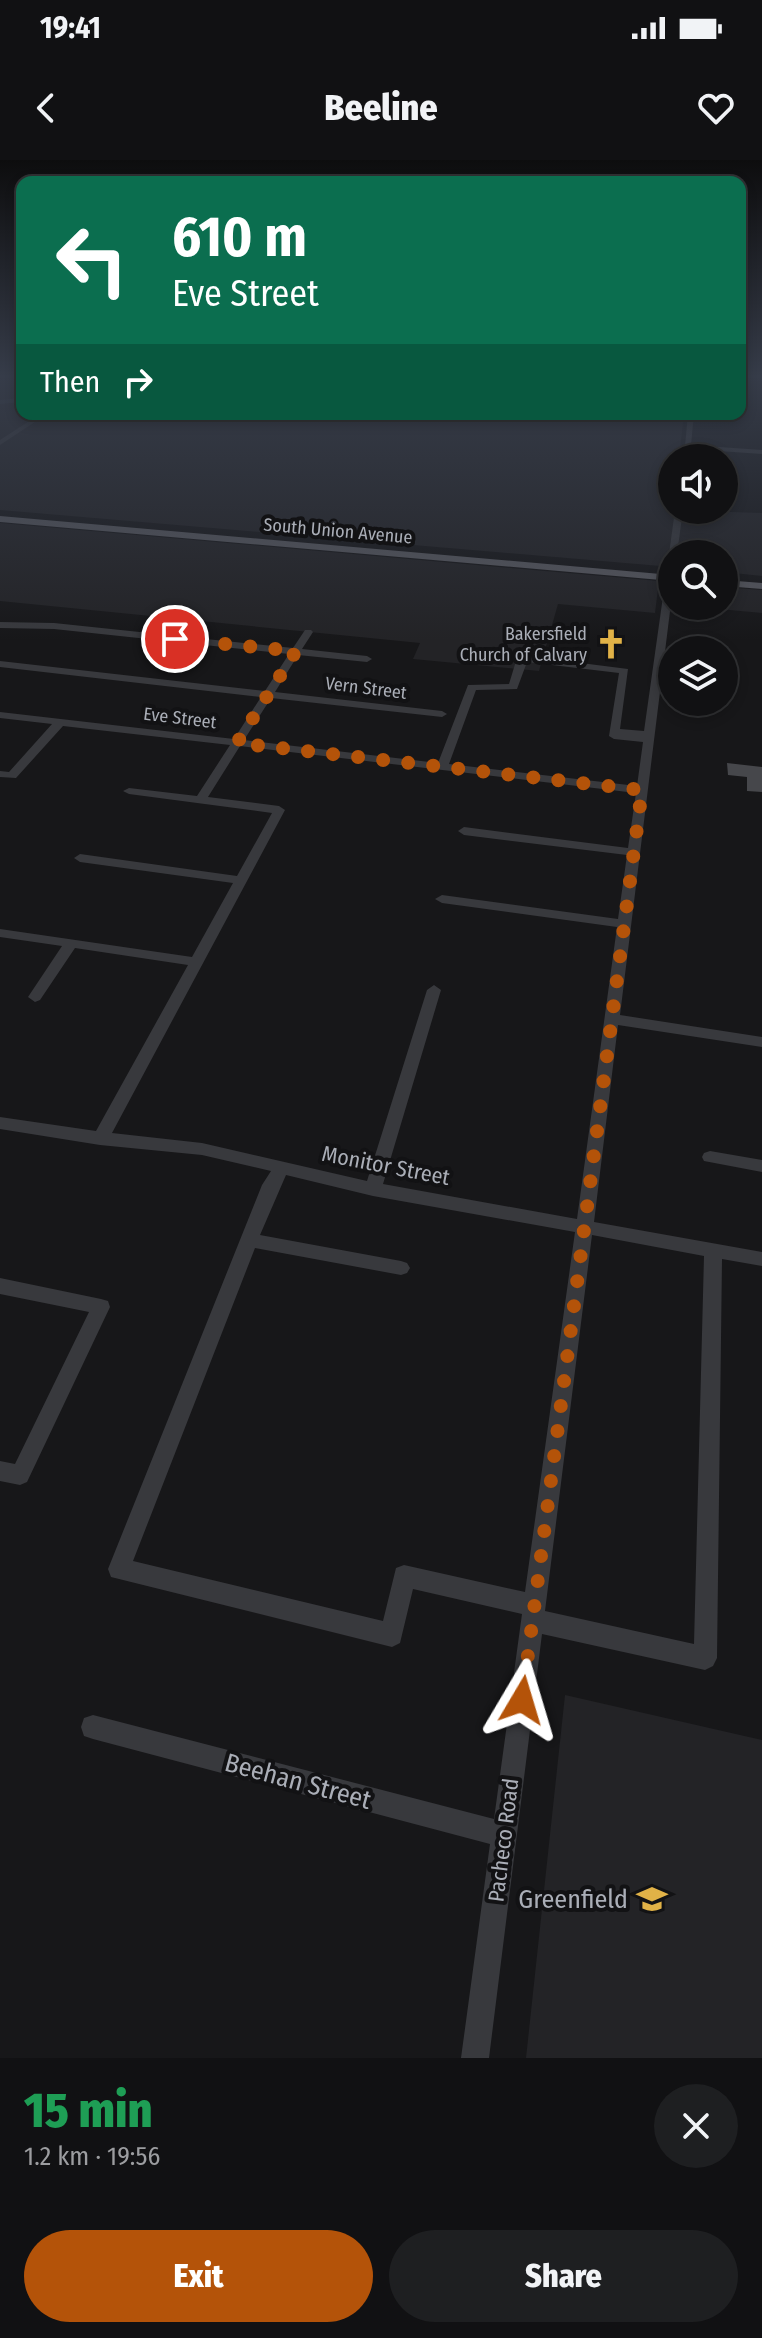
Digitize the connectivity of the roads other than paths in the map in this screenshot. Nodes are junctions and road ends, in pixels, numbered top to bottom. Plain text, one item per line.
1 (0, 518) edge
2 (97, 528) junction
3 (159, 529) junction
4 (197, 537) junction
5 (259, 537) junction
6 (302, 546) junction
7 (364, 546) junction
8 (658, 572) edge
9 (658, 572) edge
10 (738, 581) edge
11 (762, 584) edge
12 (665, 620) edge
13 (4, 625) edge
14 (308, 632) dead end
15 (0, 633) edge
16 (296, 651) junction
17 (367, 659) dead end
18 (0, 664) edge
19 (268, 693) junction
20 (442, 714) dead end
21 (0, 715) edge
22 (60, 722) junction
23 (649, 737) junction
24 (237, 743) junction
25 (442, 767) junction
26 (6, 775) edge
27 (642, 790) junction
28 (129, 791) dead end
29 (200, 800) junction
30 (464, 831) dead end
31 (633, 852) junction
32 (80, 858) dead end
33 (241, 880) junction
34 (442, 899) dead end
35 (624, 924) junction
36 (0, 933) edge
37 (71, 944) junction
38 (196, 962) junction
39 (434, 990) dead end
40 (35, 997) dead end
41 (611, 1019) junction
42 (762, 1042) edge
43 (0, 1123) edge
44 (100, 1139) junction
45 (710, 1157) dead end
46 (762, 1166) edge
47 (282, 1167) junction
48 (373, 1189) junction
49 (584, 1227) junction
50 (249, 1240) junction
51 (713, 1250) junction
52 (762, 1259) edge
53 (401, 1268) dead end
54 (0, 1286) edge
55 (10, 1473) edge
56 (533, 1612) junction
57 (93, 1727) dead end
58 (504, 1835) junction
59 (475, 2058) edge

1 - 2 main road, South Union Avenue
1 - 3 main road, South Union Avenue
2 - 3 main road
2 - 4 main road, South Union Avenue
3 - 5 main road, South Union Avenue
4 - 5 main road
4 - 6 main road, South Union Avenue
5 - 7 main road, South Union Avenue
6 - 7 main road
6 - 8 main road, South Union Avenue
7 - 9 main road, South Union Avenue
10 - 11 main road
12 - 23 street, Pacheco Road
13 - 15 street
13 - 16 street
14 - 16 street
16 - 17 street
16 - 19 street
18 - 19 street, Vern Street
19 - 20 street, Vern Street
19 - 24 street
21 - 22 street, Eve Street
22 - 24 street, Eve Street
22 - 26 street
23 - 25 street
23 - 27 street, Pacheco Road
24 - 25 street, Eve Street
24 - 29 street
25 - 27 street, Eve Street
27 - 31 street, Pacheco Road
28 - 29 street
29 - 33 street
30 - 31 street
31 - 35 street, Pacheco Road
32 - 33 street
33 - 38 street
34 - 35 street
35 - 41 street, Pacheco Road
36 - 37 street
37 - 38 street
37 - 40 street
38 - 44 street
39 - 48 street
41 - 42 street
41 - 49 street, Pacheco Road
43 - 44 street, Monitor Street
44 - 47 street, Monitor Street
45 - 46 street
47 - 48 street, Monitor Street
47 - 50 street
48 - 49 street, Monitor Street
49 - 51 street, Monitor Street
49 - 56 street, Pacheco Road
50 - 53 street
50 - 56 street
51 - 52 street, Monitor Street
51 - 56 street
54 - 55 street
56 - 58 street, Pacheco Road
57 - 58 street, Beehan Street
58 - 59 street, Pacheco Road

